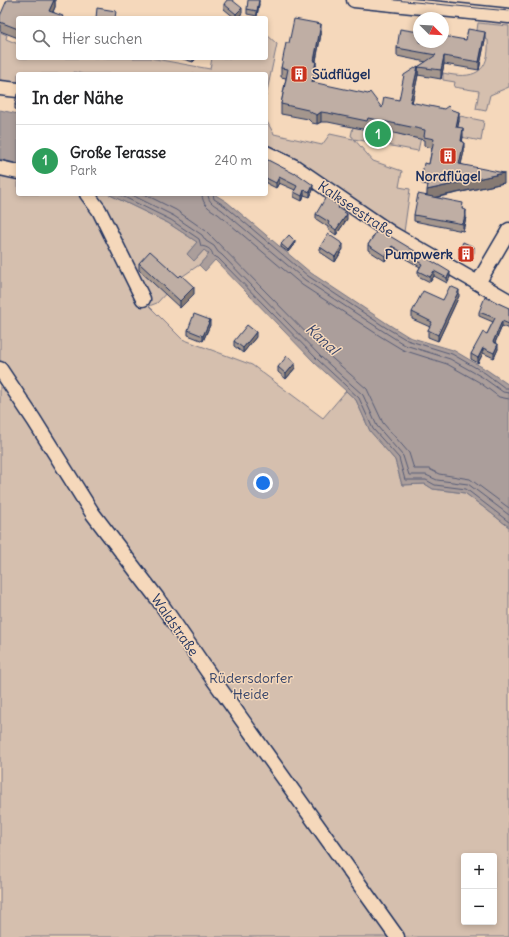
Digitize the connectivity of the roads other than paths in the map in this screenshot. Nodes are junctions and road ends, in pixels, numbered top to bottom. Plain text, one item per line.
1 (354, 0) edge
2 (509, 16) edge
3 (0, 88) edge
4 (16, 90) edge
5 (268, 154) edge
6 (0, 168) edge
7 (16, 172) edge
8 (88, 196) edge
9 (509, 230) edge
10 (478, 283) junction
11 (143, 299) dead end
12 (509, 301) edge
13 (0, 369) edge
14 (397, 937) edge

1 - 2 street
3 - 4 street
5 - 10 street, Kalkseestraße
6 - 7 street
8 - 11 street
9 - 10 street
10 - 12 street, Kalkseestraße
13 - 14 street, Waldstraße

